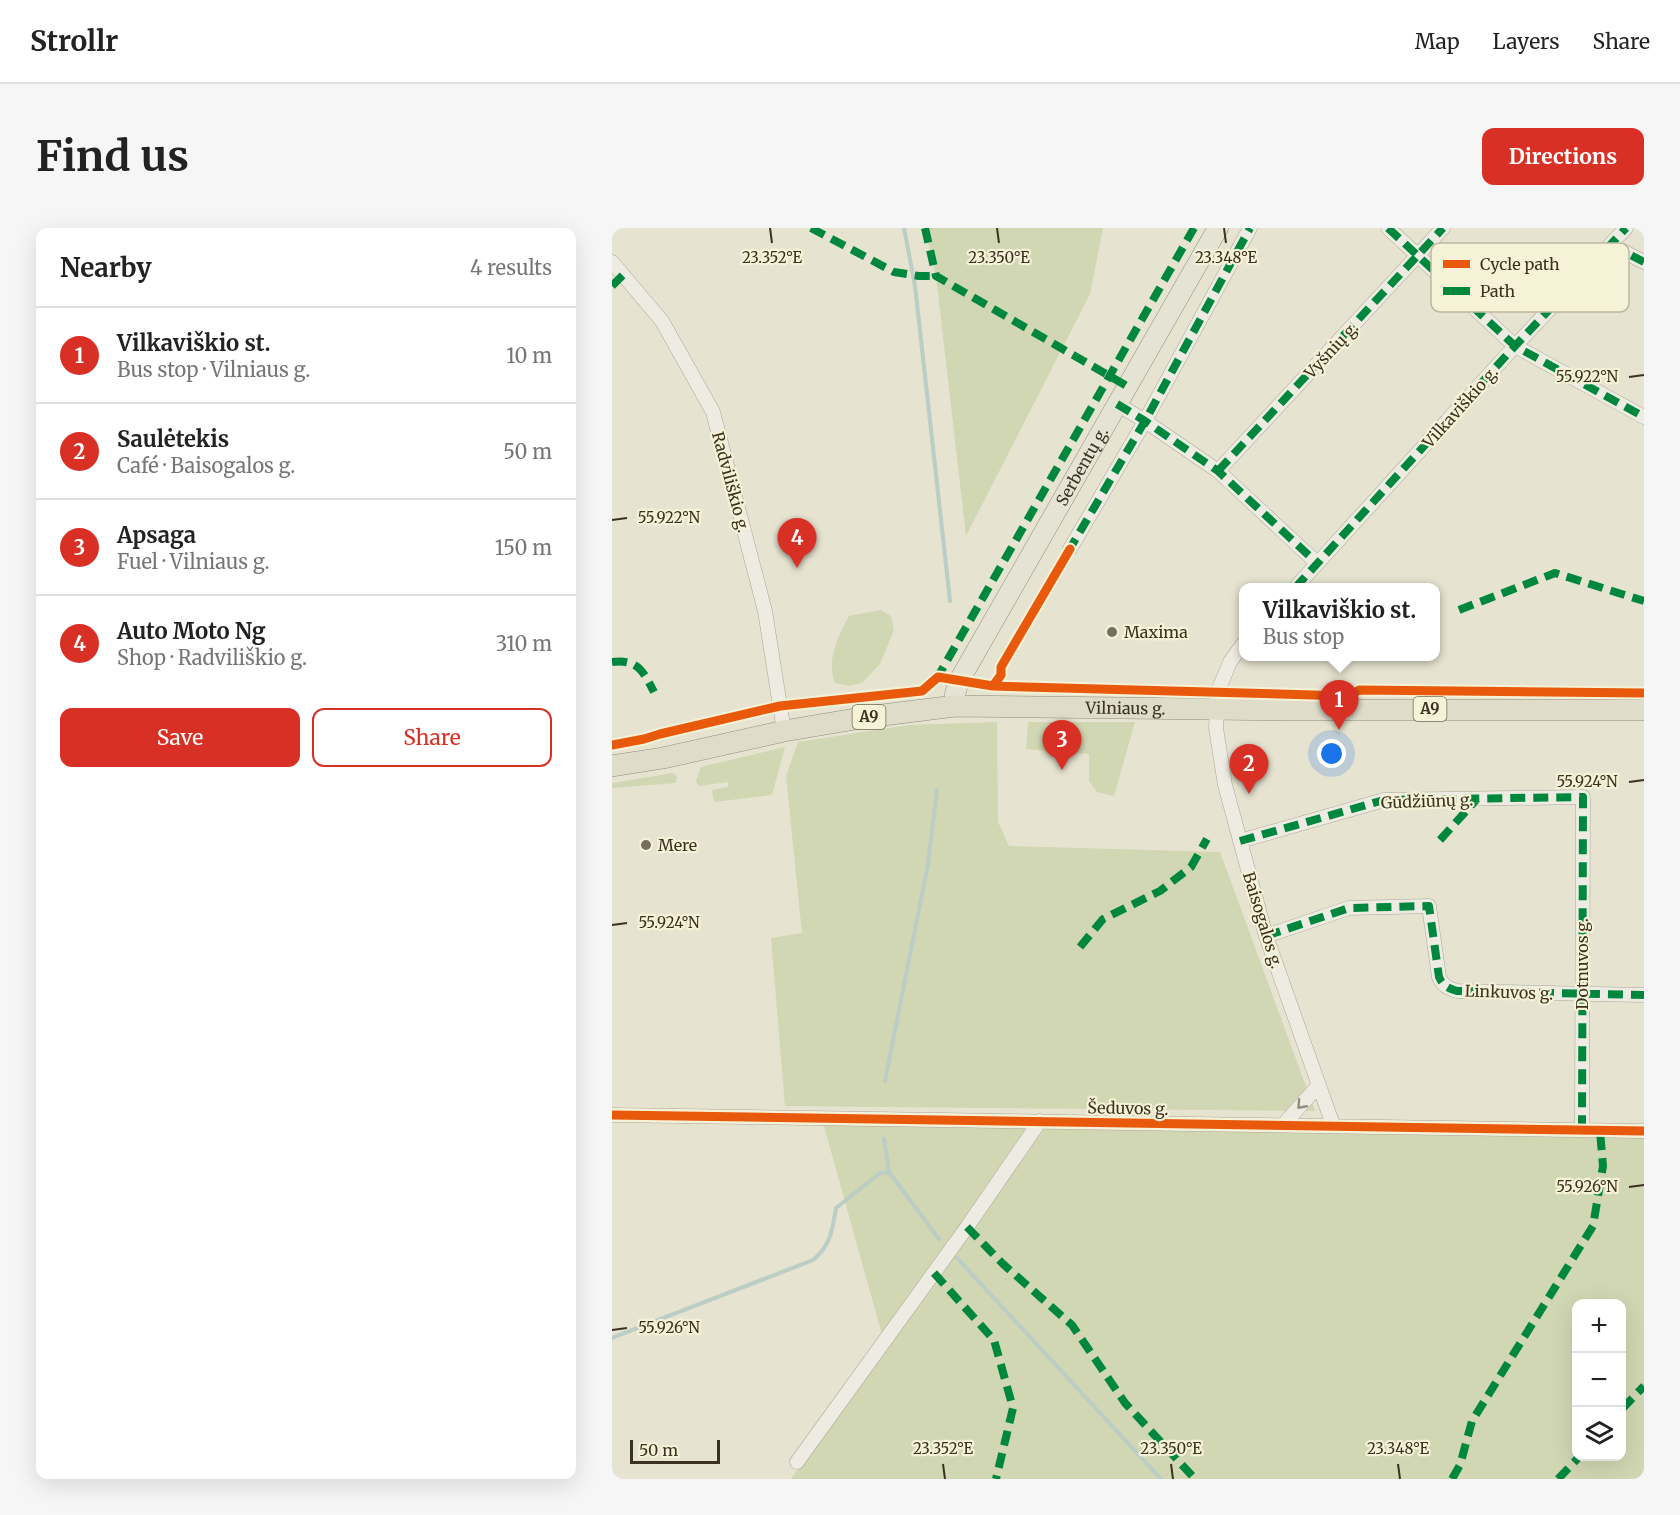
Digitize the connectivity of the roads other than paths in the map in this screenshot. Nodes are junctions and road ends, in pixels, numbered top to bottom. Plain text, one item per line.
1 (1218, 228) edge
2 (1250, 228) edge
3 (1388, 228) edge
4 (1443, 228) edge
5 (1626, 228) edge
6 (1613, 243) edge
7 (1629, 254) edge
8 (1418, 256) junction
9 (612, 262) edge
10 (1644, 262) edge
11 (1431, 268) edge
12 (1478, 312) edge
13 (1547, 312) edge
14 (1515, 346) junction
15 (1117, 404) junction
16 (1644, 417) edge
17 (1145, 421) junction
18 (1218, 471) junction
19 (1070, 549) dead end
20 (1317, 563) junction
21 (1299, 583) edge
22 (1239, 650) edge
23 (955, 706) junction
24 (1216, 709) junction
25 (1644, 710) edge
26 (784, 731) junction
27 (612, 766) edge
28 (1583, 797) joint
29 (1240, 841) junction
30 (1266, 936) junction
31 (1582, 994) junction
32 (1644, 994) edge
33 (1319, 1085) junction
34 (612, 1115) edge
35 (1040, 1121) junction
36 (1283, 1125) junction
37 (1333, 1125) junction
38 (1582, 1130) junction
39 (1644, 1131) edge
40 (797, 1462) dead end

1 - 15 main road, Serbentų g.
2 - 17 street
3 - 8 street
4 - 8 street, Vyšnių g.
5 - 6 street, Vilkaviškio g.
7 - 10 street
8 - 11 street
8 - 18 street, Vyšnių g.
9 - 26 street, Radviliškio g.
12 - 14 street
13 - 14 street, Vilkaviškio g.
14 - 16 street
14 - 20 street, Vilkaviškio g.
15 - 17 street
15 - 23 main road, Serbentų g.
17 - 18 street
17 - 19 street
18 - 20 street
20 - 21 street, Vilkaviškio g.
22 - 24 street
23 - 24 highway, Vilniaus g. / A9
23 - 26 highway, Vilniaus g. / A9
24 - 25 highway, Vilniaus g. / A9
24 - 29 street, Baisogalos g.
26 - 27 highway, Vilniaus g. / A9
28 - 29 street, Gūdžiūnų g.
28 - 31 street, Dotnuvos g.
29 - 30 street, Baisogalos g.
30 - 31 street, Linkuvos g.
30 - 33 street, Baisogalos g.
31 - 32 street, Linkuvos g.
31 - 38 street, Dotnuvos g.
33 -> 36 street
33 - 37 street, Baisogalos g.
34 - 35 street, Šeduvos g.
35 - 36 street, Šeduvos g.
35 - 40 street
36 - 37 street, Šeduvos g.
37 - 38 street, Šeduvos g.
38 - 39 street, Šeduvos g.

